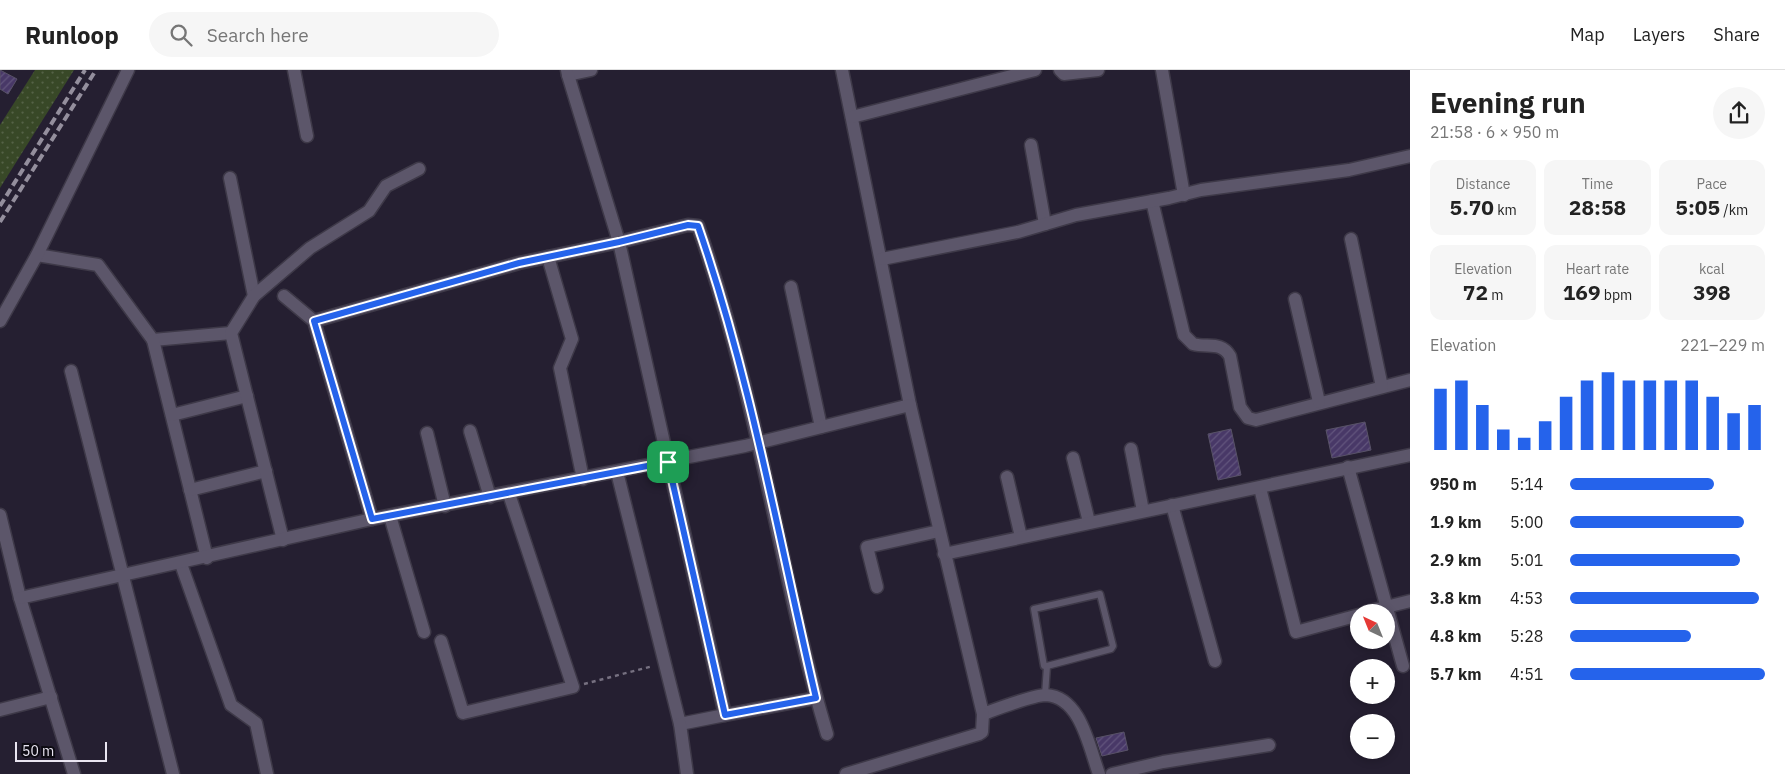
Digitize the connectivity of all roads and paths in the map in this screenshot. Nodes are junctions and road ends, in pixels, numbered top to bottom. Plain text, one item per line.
1 (128, 70) edge
2 (294, 70) edge
3 (591, 70) edge
4 (842, 70) edge
5 (1035, 70) edge
6 (1060, 70) edge
7 (1098, 70) edge
8 (1162, 70) edge
9 (567, 72) edge
10 (852, 117) junction
11 (307, 136) dead end
12 (1031, 145) dead end
13 (1410, 156) edge
14 (418, 169) dead end
15 (230, 178) dead end
16 (1184, 194) junction
17 (1152, 201) junction
18 (1045, 224) junction
19 (1351, 239) dead end
20 (619, 242) junction
21 (37, 255) junction
22 (548, 257) junction
23 (882, 259) junction
24 (791, 287) dead end
25 (254, 296) junction
26 (284, 296) dead end
27 (1295, 299) dead end
28 (0, 321) edge
29 (314, 321) junction
30 (231, 333) junction
31 (153, 340) junction
32 (71, 372) dead end
33 (1410, 380) edge
34 (1382, 386) junction
35 (247, 396) junction
36 (1319, 402) junction
37 (910, 405) junction
38 (172, 415) junction
39 (820, 427) junction
40 (470, 431) dead end
41 (427, 433) dead end
42 (758, 443) junction
43 (1130, 449) dead end
44 (1410, 455) edge
45 (1073, 458) dead end
46 (668, 462) junction
47 (1348, 467) junction
48 (266, 472) junction
49 (617, 472) junction
50 (1007, 477) dead end
51 (583, 479) junction
52 (1260, 488) junction
53 (190, 490) junction
54 (509, 494) junction
55 (490, 497) junction
56 (1172, 504) junction
57 (445, 506) junction
58 (1143, 511) junction
59 (0, 514) edge
60 (390, 516) junction
61 (372, 519) junction
62 (1089, 522) junction
63 (2, 529) edge
64 (939, 531) junction
65 (1021, 537) junction
66 (283, 540) junction
67 (944, 554) junction
68 (207, 558) junction
69 (180, 564) junction
70 (122, 576) junction
71 (878, 587) dead end
72 (20, 598) junction
73 (1410, 601) edge
74 (1384, 604) edge
75 (1395, 605) edge
76 (1350, 617) edge
77 (424, 632) dead end
78 (1395, 640) edge
79 (441, 641) dead end
80 (1215, 661) dead end
81 (665, 664) junction
82 (1047, 666) junction
83 (1403, 666) dead end
84 (572, 687) junction
85 (1045, 695) junction
86 (52, 697) junction
87 (816, 698) junction
88 (0, 710) edge
89 (983, 714) junction
90 (725, 715) junction
91 (680, 724) junction
92 (827, 734) dead end
93 (1269, 745) dead end
94 (1165, 768) edge
95 (841, 772) edge
96 (74, 774) edge
97 (173, 774) edge
98 (267, 774) edge
99 (687, 774) edge
100 (1099, 774) edge
101 (1112, 774) edge

1 - 21 street
2 - 11 street
3 - 9 street
4 - 10 street
5 - 10 street
6 - 7 street
8 - 16 street
9 - 20 street
10 - 23 street
12 - 18 street
13 - 16 street
14 - 25 street
15 - 25 street
16 - 17 street
17 - 18 street
17 - 36 street
18 - 23 street
19 - 34 street
20 - 22 street
20 - 42 street
20 - 46 street
21 - 28 street
21 - 31 street
22 - 29 street
22 - 51 street
23 - 37 street
24 - 39 street
25 - 30 street
26 - 29 street
27 - 36 street
29 - 61 street
30 - 31 street
30 - 35 street
31 - 38 street
32 - 70 street
33 - 34 street
34 - 36 street
35 - 38 street
35 - 48 street
37 - 39 street
37 - 64 street
38 - 53 street
39 - 42 street
40 - 55 street
41 - 57 street
42 - 46 street
42 - 87 street
43 - 58 street
44 - 47 street
45 - 62 street
46 - 49 street
46 - 90 street
47 - 52 street
47 - 74 street
48 - 53 street
48 - 66 street
49 - 51 street
49 - 81 street
50 - 65 street
51 - 54 street
52 - 56 street
52 - 76 street
53 - 68 street
54 - 55 street
54 - 84 street
55 - 57 street
56 - 58 street
56 - 80 street
57 - 60 street
58 - 62 street
59 - 63 street
60 - 61 street
60 - 77 street
61 - 66 street
62 - 65 street
63 - 72 street
64 - 67 street
64 - 71 street
65 - 67 street
66 - 68 street
67 - 89 street
68 - 69 street
69 - 70 street
69 - 98 street
70 - 72 street
70 - 97 street
72 - 86 street
73 - 75 street
78 - 83 street
79 - 84 street
81 - 84 path
81 - 91 street
82 - 82 lane
82 - 85 lane
85 - 89 street
85 - 100 street
86 - 88 street
86 - 96 street
87 - 90 street
87 - 92 street
89 - 95 street
90 - 91 street
91 - 99 street
93 - 94 street
94 - 101 street

